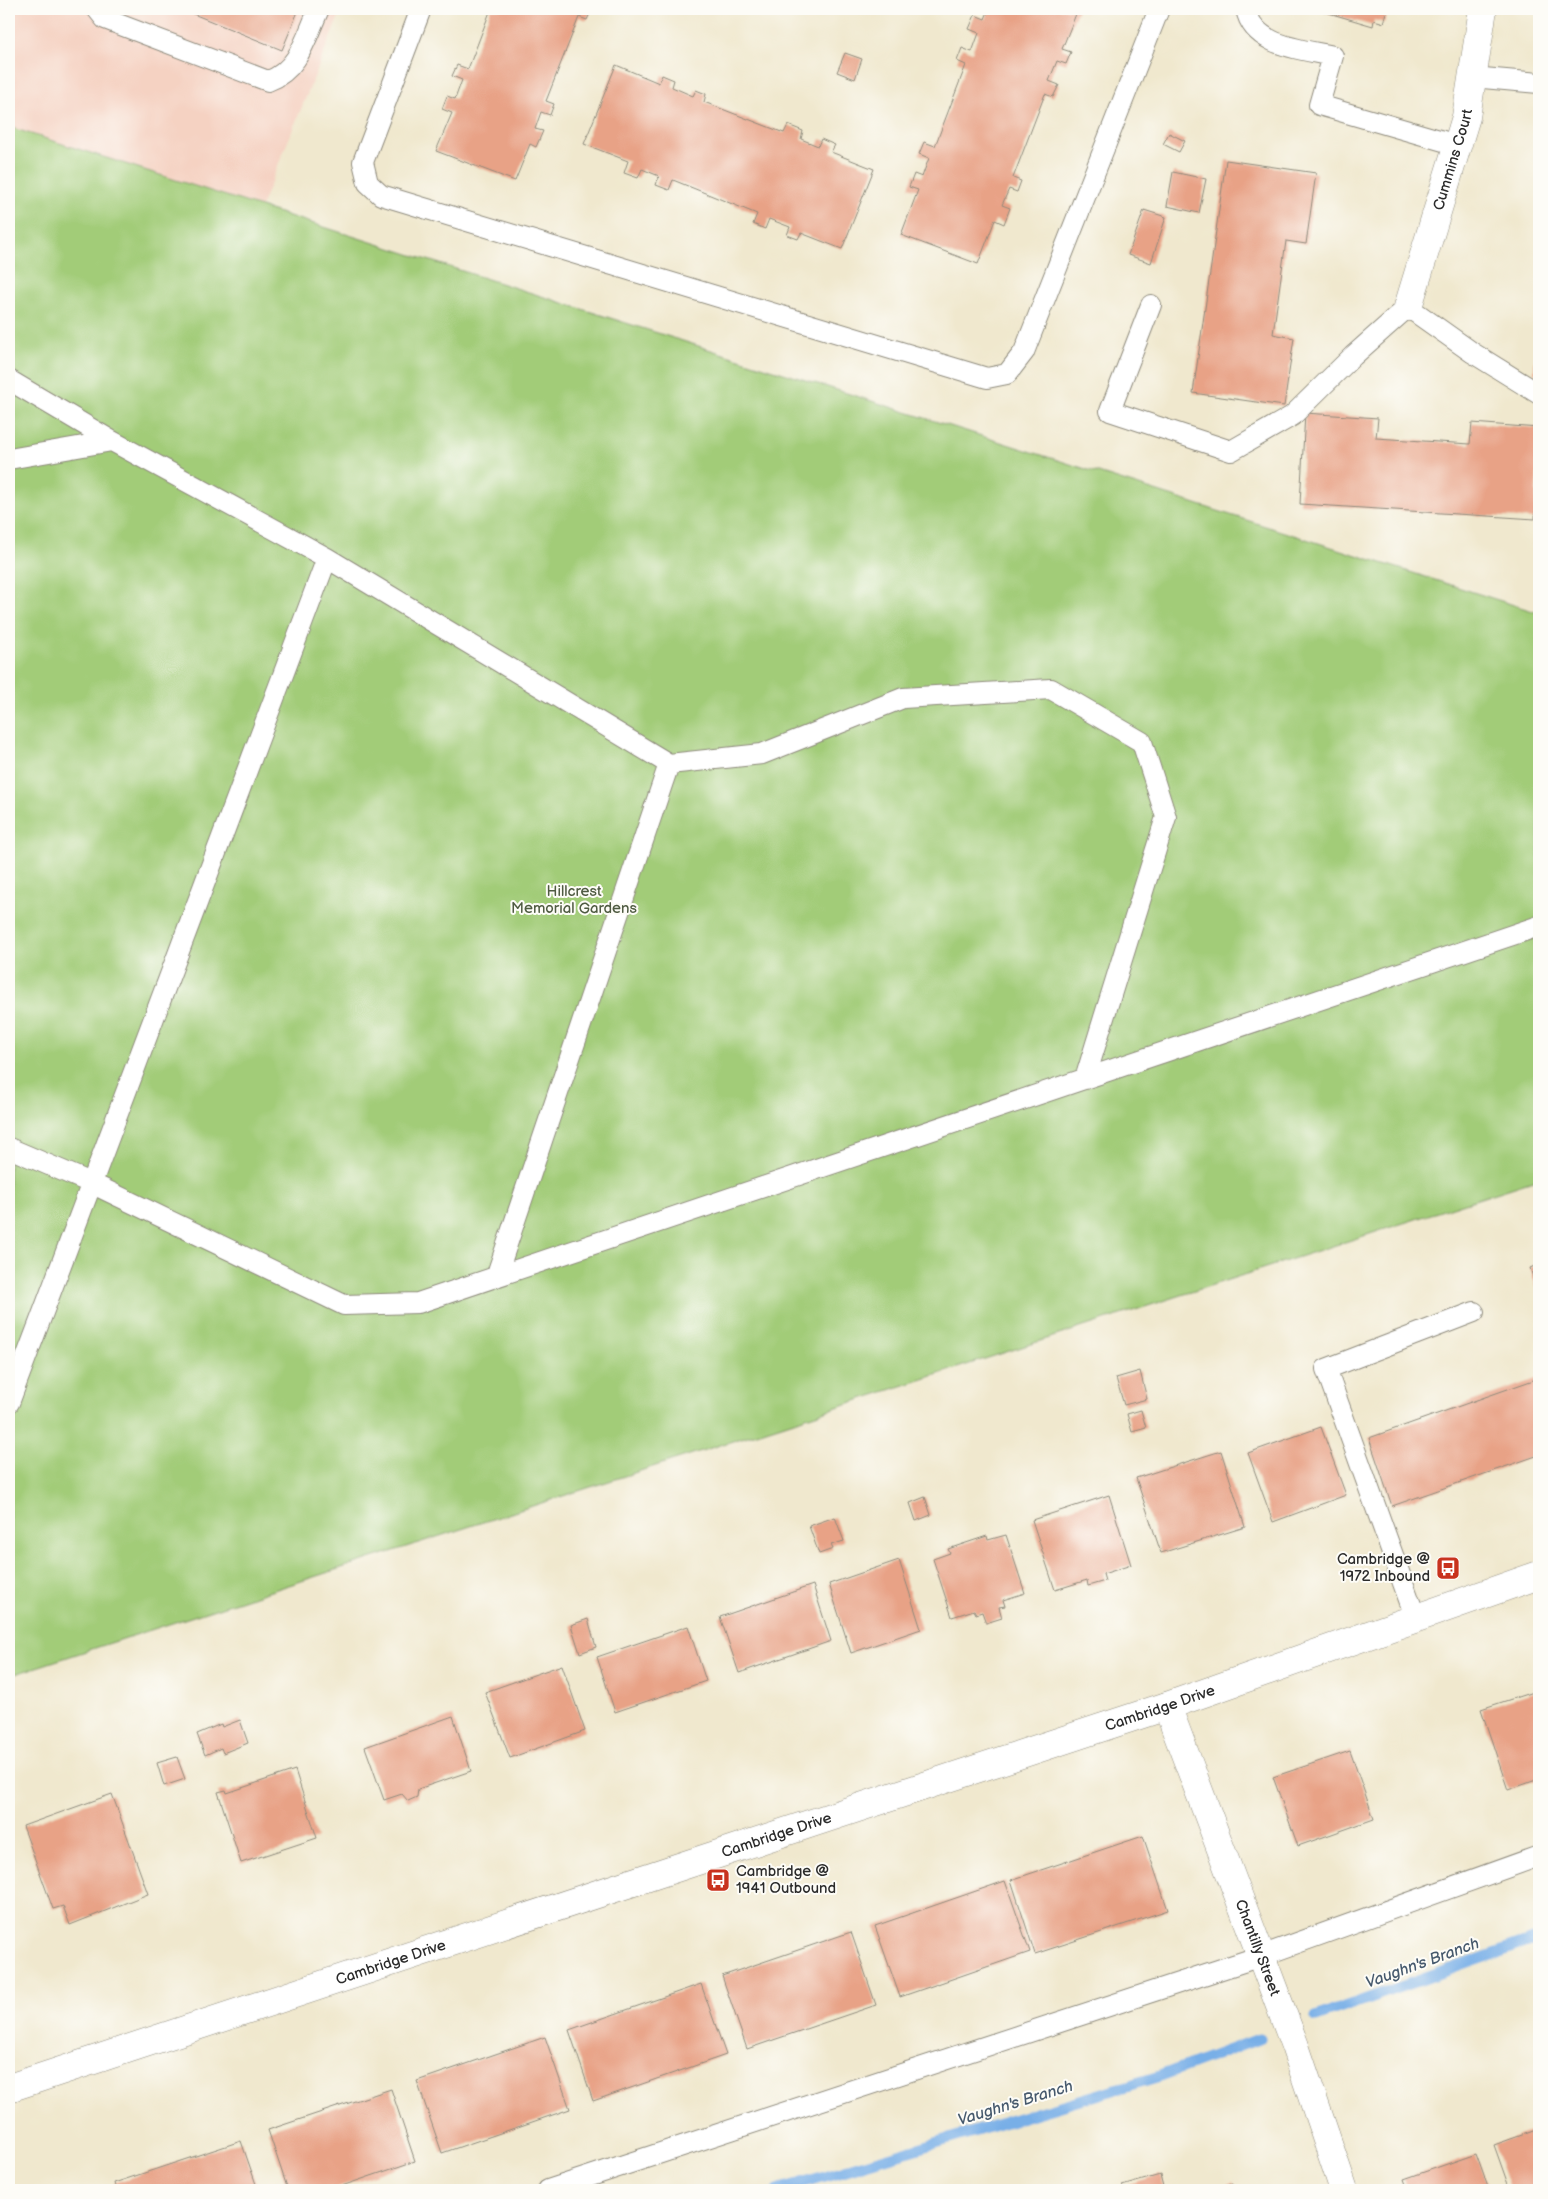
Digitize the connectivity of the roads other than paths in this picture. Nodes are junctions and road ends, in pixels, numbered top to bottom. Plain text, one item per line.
1 (97, 9) edge
2 (318, 9) edge
3 (421, 9) edge
4 (1159, 9) edge
5 (1246, 9) edge
6 (1482, 9) edge
7 (1472, 77) junction
8 (1539, 83) edge
9 (1457, 145) junction
10 (1151, 305) dead end
11 (1408, 307) junction
12 (9, 380) edge
13 (1539, 394) edge
14 (112, 441) junction
15 (9, 459) edge
16 (327, 558) junction
17 (669, 764) junction
18 (1539, 926) edge
19 (1086, 1079) junction
20 (9, 1148) edge
21 (91, 1184) junction
22 (496, 1277) junction
23 (1474, 1312) dead end
24 (9, 1403) edge
25 (1539, 1574) edge
26 (1416, 1619) junction
27 (1167, 1706) junction
28 (1539, 1856) edge
29 (1261, 1956) junction
30 (9, 2088) edge
31 (548, 2190) edge
32 (1344, 2190) edge

1 - 2 lane
3 - 4 lane
5 - 9 lane
6 - 7 street, Cummins Court
7 - 8 lane
7 - 9 street, Cummins Court
9 - 11 street, Cummins Court
10 - 11 lane
11 - 13 lane
12 - 14 lane
14 - 15 lane
14 - 16 lane
16 - 17 lane
16 - 21 lane
17 - 19 lane
17 - 22 lane
18 - 19 lane
19 - 22 lane
20 - 21 lane
21 - 22 lane
21 - 24 lane
23 - 26 lane
25 - 26 street, Cambridge Drive
26 - 27 street, Cambridge Drive
27 - 29 street, Chantilly Street
27 - 30 street, Cambridge Drive
28 - 29 lane
29 - 31 lane
29 - 32 street, Chantilly Street

